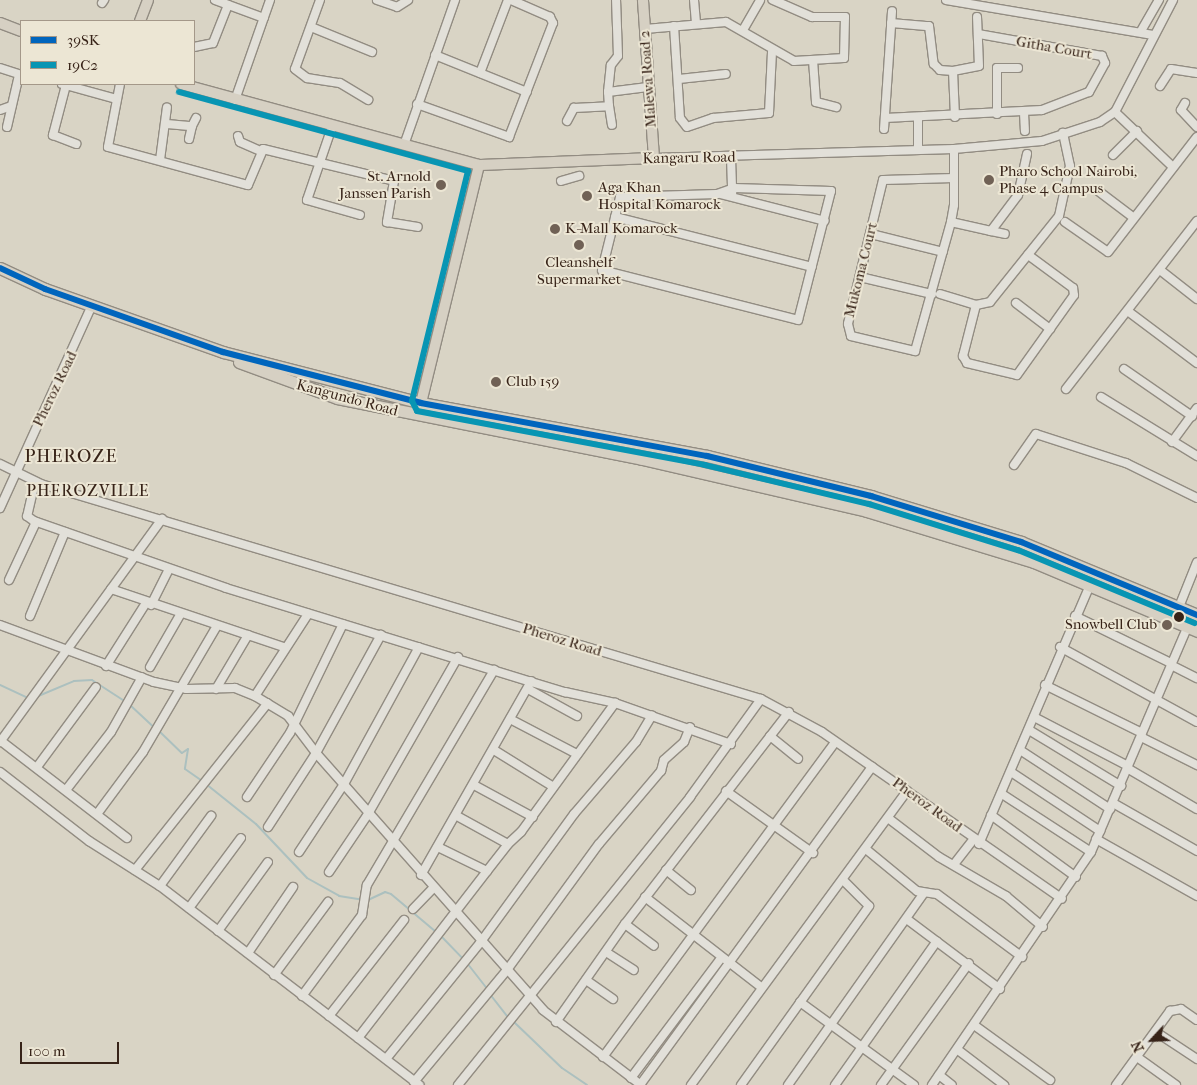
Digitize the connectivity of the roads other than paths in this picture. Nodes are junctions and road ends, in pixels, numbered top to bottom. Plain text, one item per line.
1 (148, 0) edge
2 (215, 0) edge
3 (270, 0) edge
4 (320, 0) edge
5 (378, 0) edge
6 (408, 0) edge
7 (455, 0) edge
8 (510, 0) edge
9 (616, 0) edge
10 (642, 0) edge
11 (694, 0) edge
12 (760, 0) edge
13 (774, 0) edge
14 (946, 0) edge
15 (1159, 0) edge
16 (1173, 0) edge
17 (228, 5) junction
18 (892, 11) dead end
19 (978, 16) dead end
20 (264, 18) junction
21 (140, 20) edge
22 (0, 23) edge
23 (696, 23) junction
24 (891, 23) junction
25 (674, 26) junction
26 (311, 28) junction
27 (645, 29) junction
28 (743, 30) junction
29 (20, 31) edge
30 (1141, 31) junction
31 (978, 34) junction
32 (1153, 35) junction
33 (195, 45) edge
34 (372, 52) dead end
35 (772, 52) junction
36 (435, 56) junction
37 (813, 60) junction
38 (0, 68) edge
39 (1018, 68) dead end
40 (953, 71) junction
41 (480, 73) junction
42 (1197, 73) edge
43 (726, 74) dead end
44 (20, 75) edge
45 (679, 79) junction
46 (64, 85) edge
47 (68, 85) edge
48 (120, 85) edge
49 (184, 85) edge
50 (1160, 86) dead end
51 (648, 87) junction
52 (527, 92) junction
53 (608, 92) junction
54 (117, 99) junction
55 (234, 100) junction
56 (368, 100) dead end
57 (1185, 103) dead end
58 (418, 104) junction
59 (11, 106) junction
60 (609, 106) junction
61 (167, 107) dead end
62 (836, 107) dead end
63 (0, 110) edge
64 (1115, 112) junction
65 (1024, 113) junction
66 (997, 114) junction
67 (955, 117) junction
68 (196, 118) dead end
69 (885, 118) junction
70 (918, 118) junction
71 (567, 121) dead end
72 (167, 124) junction
73 (612, 125) dead end
74 (192, 126) junction
75 (6, 127) dead end
76 (332, 127) junction
77 (1197, 127) edge
78 (884, 129) dead end
79 (1025, 131) dead end
80 (1137, 131) junction
81 (1063, 134) junction
82 (238, 136) dead end
83 (1197, 137) edge
84 (189, 139) dead end
85 (76, 144) dead end
86 (404, 145) junction
87 (954, 149) junction
88 (918, 150) junction
89 (260, 151) junction
90 (1027, 154) dead end
91 (1113, 155) dead end
92 (654, 158) junction
93 (731, 158) junction
94 (160, 160) junction
95 (320, 164) junction
96 (479, 165) junction
97 (1173, 167) junction
98 (579, 176) dead end
99 (954, 178) junction
100 (561, 180) dead end
101 (1097, 190) dead end
102 (732, 192) junction
103 (360, 215) dead end
104 (615, 217) junction
105 (1134, 218) junction
106 (1197, 220) edge
107 (825, 221) junction
108 (951, 222) junction
109 (1065, 222) dead end
110 (418, 227) dead end
111 (991, 231) junction
112 (1189, 231) junction
113 (871, 234) junction
114 (1005, 234) dead end
115 (1197, 237) edge
116 (943, 252) junction
117 (1028, 255) junction
118 (812, 267) junction
119 (0, 268) edge
120 (1160, 270) junction
121 (860, 277) junction
122 (936, 294) junction
123 (1197, 299) edge
124 (1016, 303) dead end
125 (92, 305) junction
126 (976, 305) junction
127 (1129, 312) junction
128 (1050, 329) junction
129 (222, 352) junction
130 (1197, 363) edge
131 (1124, 369) dead end
132 (1066, 389) dead end
133 (1102, 397) dead end
134 (421, 403) junction
135 (1197, 408) edge
136 (1192, 416) junction
137 (1172, 442) junction
138 (1197, 456) edge
139 (0, 464) edge
140 (1014, 465) dead end
141 (18, 472) junction
142 (36, 482) junction
143 (4, 490) edge
144 (1197, 498) edge
145 (0, 508) edge
146 (162, 518) junction
147 (36, 522) junction
148 (65, 532) junction
149 (136, 555) junction
150 (1197, 562) edge
151 (169, 569) junction
152 (9, 580) dead end
153 (1091, 583) junction
154 (111, 589) junction
155 (149, 604) junction
156 (1179, 607) junction
157 (308, 614) junction
158 (180, 615) junction
159 (1197, 615) edge
160 (30, 616) dead end
161 (1075, 616) junction
162 (344, 624) junction
163 (0, 625) edge
164 (217, 626) junction
165 (1192, 629) edge
166 (248, 635) junction
167 (381, 635) junction
168 (283, 647) junction
169 (419, 647) junction
170 (1060, 647) junction
171 (64, 653) junction
172 (458, 657) junction
173 (1171, 664) junction
174 (106, 666) junction
175 (150, 667) dead end
176 (494, 670) junction
177 (142, 677) junction
178 (1197, 678) edge
179 (531, 681) junction
180 (1045, 685) junction
181 (96, 687) dead end
182 (181, 688) junction
183 (216, 688) junction
184 (528, 689) junction
185 (255, 696) junction
186 (761, 698) junction
187 (1157, 702) junction
188 (268, 703) junction
189 (615, 703) junction
190 (788, 712) junction
191 (652, 715) junction
192 (577, 716) dead end
193 (1034, 717) junction
194 (510, 719) junction
195 (293, 722) junction
196 (1197, 722) edge
197 (690, 727) junction
198 (1028, 730) junction
199 (1141, 735) junction
200 (770, 736) junction
201 (0, 741) edge
202 (835, 742) junction
203 (732, 744) junction
204 (494, 750) junction
205 (1020, 750) junction
206 (316, 753) junction
207 (577, 754) junction
208 (798, 758) dead end
209 (872, 766) junction
210 (1197, 766) edge
211 (1128, 767) junction
212 (37, 768) junction
213 (0, 772) edge
214 (1011, 772) junction
215 (344, 784) junction
216 (474, 785) junction
217 (552, 786) junction
218 (1121, 786) junction
219 (66, 790) junction
220 (726, 791) junction
221 (907, 791) junction
222 (1002, 794) junction
223 (247, 797) dead end
224 (1112, 806) junction
225 (1197, 809) edge
226 (97, 814) junction
227 (368, 814) junction
228 (991, 815) junction
229 (211, 816) dead end
230 (457, 816) junction
231 (532, 817) junction
232 (888, 818) junction
233 (774, 824) junction
234 (268, 827) dead end
235 (1098, 835) junction
236 (127, 838) dead end
237 (241, 838) dead end
238 (395, 842) junction
239 (977, 842) junction
240 (508, 844) junction
241 (438, 847) junction
242 (867, 850) junction
243 (1197, 851) edge
244 (299, 852) dead end
245 (813, 852) junction
246 (1090, 852) junction
247 (268, 862) dead end
248 (955, 863) junction
249 (135, 870) junction
250 (666, 870) junction
251 (487, 871) junction
252 (329, 872) dead end
253 (421, 875) junction
254 (1076, 877) junction
255 (843, 880) junction
256 (160, 886) junction
257 (293, 887) dead end
258 (433, 888) junction
259 (692, 890) dead end
260 (924, 894) junction
261 (1197, 896) edge
262 (645, 897) junction
263 (1062, 899) junction
264 (328, 902) dead end
265 (189, 908) junction
266 (413, 909) dead end
267 (457, 911) junction
268 (404, 920) dead end
269 (908, 920) junction
270 (625, 924) junction
271 (1043, 927) junction
272 (218, 931) junction
273 (694, 934) junction
274 (937, 941) junction
275 (480, 943) junction
276 (654, 946) dead end
277 (606, 952) junction
278 (248, 953) junction
279 (1022, 957) junction
280 (721, 958) junction
281 (969, 963) junction
282 (728, 965) junction
283 (506, 970) junction
284 (634, 970) dead end
285 (274, 975) junction
286 (586, 980) junction
287 (761, 987) junction
288 (1000, 989) junction
289 (302, 996) junction
290 (534, 996) junction
291 (613, 999) dead end
292 (800, 1002) junction
293 (329, 1016) junction
294 (1197, 1020) edge
295 (556, 1022) junction
296 (831, 1024) junction
297 (974, 1025) junction
298 (1156, 1032) junction
299 (358, 1038) junction
300 (862, 1048) junction
301 (958, 1050) junction
302 (602, 1057) junction
303 (1137, 1057) junction
304 (386, 1059) junction
305 (1197, 1059) edge
306 (893, 1068) junction
307 (939, 1075) junction
308 (631, 1078) junction
309 (1050, 1080) dead end
310 (416, 1083) edge
311 (1120, 1084) edge
312 (458, 1085) edge
313 (641, 1085) edge
314 (691, 1085) edge
315 (741, 1085) edge
316 (788, 1085) edge
317 (835, 1085) edge
318 (881, 1085) edge
319 (914, 1085) edge
320 (932, 1085) edge
321 (952, 1085) edge
322 (1004, 1085) edge
323 (1176, 1085) edge

1 - 21 main road
2 - 17 street
3 - 20 street
4 - 26 street
5 - 6 street
7 - 36 street
8 - 41 street
8 - 52 street
9 - 53 street
10 - 27 main road, Malewa Road 2
11 - 23 street
12 - 28 street
13 - 37 street
14 - 30 street
15 - 30 street
16 - 32 street
17 - 20 street
17 - 33 street
18 - 24 street
19 - 31 street
20 - 55 street
22 - 29 main road
23 - 25 street
23 - 28 street
24 - 40 street
24 - 69 street
25 - 27 street
25 - 45 street
26 - 34 street
26 - 56 street
27 - 51 main road, Malewa Road 2
28 - 35 street
30 - 32 street
31 - 40 street
31 - 65 street, Githa Court
32 - 64 street
35 - 37 street
35 - 45 street
36 - 41 street
36 - 58 street
37 - 62 street
38 - 44 street
39 - 66 street
40 - 67 street
41 - 52 street
42 - 50 street
43 - 45 street
44 - 59 street
46 - 85 street
47 - 54 street
48 - 54 street
49 - 55 main road, Kangaru Road
51 - 53 street
51 - 92 main road, Malewa Road 2
52 - 58 street
53 - 60 street
54 - 94 street
55 - 76 main road, Kangaru Road
57 - 77 street
58 - 86 street
59 - 63 street
59 - 75 street
60 - 71 street
60 - 73 street
61 - 72 street
64 - 80 street
64 - 81 street, Kangaru Road
65 - 66 street, Githa Court
65 - 79 street
66 - 67 street, Githa Court
67 - 70 street, Githa Court
68 - 74 street
69 - 70 street, Githa Court
69 - 78 street
70 - 88 street
72 - 74 street
72 - 94 street
74 - 84 street
76 - 86 main road, Kangaru Road
76 - 95 street
80 - 91 street
80 - 97 street
81 - 87 street, Kangaru Road
81 - 117 street
82 - 89 street
83 - 97 street
86 - 96 main road, Kangaru Road
87 - 88 street, Kangaru Road
87 - 99 street
88 - 93 street, Kangaru Road
89 - 94 street
89 - 95 street
90 - 111 street
92 - 93 street, Kangaru Road
92 - 96 main road, Kangaru Road
93 - 102 street
95 - 103 street
95 - 110 street
96 - 134 main road
97 - 105 street
98 - 100 street
99 - 108 street
99 - 113 street, Mukoma Court
101 - 105 street
102 - 104 street
102 - 107 street
102 - 107 street
104 - 118 street
104 - 118 street
105 - 109 street
106 - 112 street
107 - 118 street
108 - 111 street
108 - 116 street
111 - 114 street
112 - 115 street
112 - 120 street
113 - 116 street
113 - 121 street, Mukoma Court
116 - 122 street
117 - 126 street
117 - 128 street
119 - 125 highway, Kangundo Road
120 - 123 street
120 - 127 street
121 - 122 street
121 - 122 street, Mukoma Court
122 - 126 street
124 - 128 street
125 - 129 highway, Kangundo Road
125 - 141 street, Pheroz Road
126 - 128 street
127 - 130 street
127 - 132 street
129 - 134 highway, Kangundo Road
129 - 153 highway, Kangundo Road
131 - 136 street
133 - 137 street
134 - 156 highway, Kangundo Road
135 - 136 street
136 - 137 street
137 - 138 street
139 - 141 street, Pheroz Road
140 - 144 street
141 - 142 street, Pheroz Road
141 - 143 street, Pheroz Road
142 - 146 street, Pheroz Road
142 - 147 street
143 - 145 street, Pheroz Road
146 - 149 street
146 - 186 street, Pheroz Road
147 - 148 street
147 - 152 street
148 - 149 street
148 - 160 street
149 - 151 street
149 - 154 street
150 - 156 street
151 - 155 street
151 - 157 street
153 - 161 street
153 - 165 highway, Kangundo Road
154 - 155 street
154 - 171 street
155 - 158 street
155 - 174 street
156 - 159 highway, Kangundo Road
157 - 162 street
157 - 168 street
158 - 164 street
158 - 175 street
161 - 170 street
161 - 173 street
162 - 167 street
162 - 195 street
163 - 171 street
164 - 166 street
164 - 182 street
165 - 173 street
166 - 168 street
166 - 183 street
167 - 169 street
167 - 206 street
168 - 185 street
169 - 172 street
169 - 215 street
170 - 180 street
170 - 187 street
171 - 174 street
171 - 201 street
172 - 176 street
172 - 227 street
173 - 178 street
173 - 187 street
174 - 177 street
176 - 179 street
176 - 238 street
177 - 182 street
177 - 219 street
179 - 184 street
179 - 189 street
180 - 193 street
180 - 199 street
181 - 212 street
182 - 183 street
182 - 226 street
183 - 185 street
184 - 192 street
184 - 194 street
185 - 188 street
186 - 190 street, Pheroz Road
186 - 203 street
187 - 196 street
187 - 199 street
188 - 195 street
188 - 249 street
189 - 191 street
189 - 207 street
190 - 200 street
190 - 202 street, Pheroz Road
191 - 197 street
191 - 275 street
193 - 198 street
193 - 211 street
194 - 204 street
194 - 207 street
195 - 206 street
195 - 223 street
197 - 203 street
197 - 283 street
198 - 205 street
198 - 218 street
199 - 210 street
199 - 211 street
200 - 208 street
200 - 220 street
201 - 212 street
202 - 209 street, Pheroz Road
202 - 233 street
203 - 290 street
204 - 216 street
204 - 217 street
205 - 214 street
205 - 224 street
206 - 215 street
206 - 234 street
207 - 217 street
209 - 221 street, Pheroz Road
209 - 245 street
211 - 218 street
211 - 225 street
212 - 219 street
213 - 249 street
214 - 222 street
214 - 235 street
215 - 227 street
215 - 244 street
216 - 230 street
216 - 231 street
217 - 231 street
218 - 224 street
219 - 226 street
220 - 233 street
220 - 250 street
221 - 232 street
221 - 239 street, Pheroz Road
222 - 228 street
222 - 246 street
224 - 235 street
224 - 243 street
226 - 236 street
227 - 238 street
227 - 252 street
228 - 239 street
228 - 254 street
229 - 256 street
230 - 240 street
230 - 241 street
231 - 240 street
232 - 242 street
232 - 248 street
233 - 245 street
233 - 273 street
235 - 246 street
235 - 261 street
237 - 265 street
238 - 253 street
238 - 289 street
239 - 248 street
239 - 263 street, Pheroz Road
240 - 251 street
241 - 251 street
241 - 253 street
242 - 255 street
242 - 260 street
245 - 282 street
246 - 254 street
247 - 272 street
248 - 271 street
249 - 256 street
250 - 259 street
250 - 262 street
251 - 267 street
253 - 258 street
254 - 263 street
255 - 287 street
255 - 292 street
256 - 265 street
257 - 278 street
258 - 266 street
258 - 267 street
260 - 269 street
260 - 279 street
262 - 270 street
262 - 273 street
263 - 271 street
264 - 285 street
265 - 272 street
267 - 275 street
267 - 299 street
268 - 293 street
269 - 274 street
269 - 296 street
270 - 276 street
270 - 277 street
271 - 279 street
272 - 278 street
273 - 280 street
273 - 302 street
274 - 281 street
274 - 300 street
275 - 283 street
275 - 304 street
277 - 284 street
277 - 286 street
278 - 285 street
279 - 288 street
280 - 282 street
280 - 308 street
281 - 288 street
281 - 306 street
282 - 287 street
282 - 313 street
283 - 290 street
283 - 310 street
285 - 289 street
286 - 291 street
286 - 295 street
287 - 314 street
288 - 297 street
289 - 293 street
290 - 295 street
290 - 312 street
292 - 296 street
292 - 315 street
293 - 299 street
294 - 298 street
295 - 302 street
296 - 300 street
296 - 316 street
297 - 301 street
297 - 309 street
298 - 303 street
298 - 305 street
299 - 304 street
300 - 306 street
300 - 317 street
301 - 307 street
301 - 322 street
302 - 308 street
303 - 311 street
303 - 323 street
304 - 310 street
306 - 318 street
306 - 319 street
307 - 320 street
307 - 321 street
308 - 313 street

